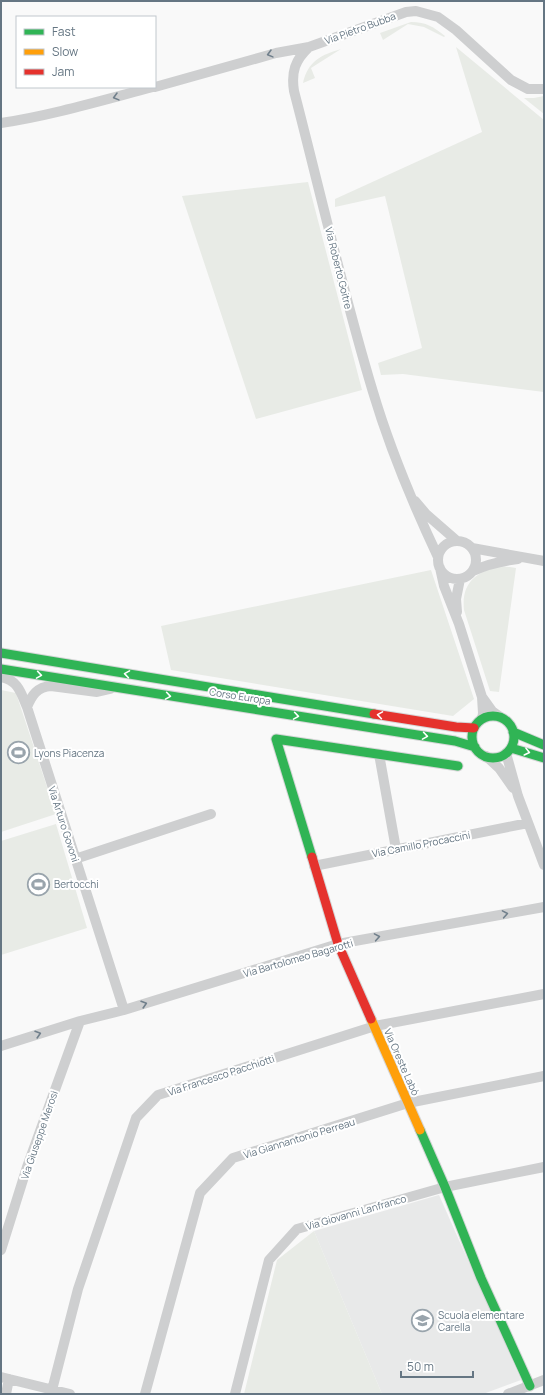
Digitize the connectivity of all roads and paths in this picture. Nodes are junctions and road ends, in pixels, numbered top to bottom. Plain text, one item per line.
1 (308, 47) junction
2 (156, 86) edge
3 (150, 88) edge
4 (544, 89) edge
5 (1, 124) edge
6 (408, 490) junction
7 (457, 541) junction
8 (472, 548) junction
9 (438, 557) junction
10 (528, 558) junction
11 (544, 560) edge
12 (440, 568) junction
13 (473, 571) junction
14 (460, 579) junction
15 (459, 624) junction
16 (1, 654) edge
17 (1, 669) edge
18 (1, 677) edge
19 (117, 688) junction
20 (482, 697) junction
21 (27, 706) junction
22 (499, 716) junction
23 (482, 719) junction
24 (474, 728) junction
25 (513, 732) junction
26 (544, 745) edge
27 (475, 747) junction
28 (509, 750) junction
29 (379, 754) junction
30 (486, 756) junction
31 (544, 758) edge
32 (458, 766) dead end
33 (518, 796) junction
34 (211, 814) dead end
35 (528, 823) junction
36 (396, 849) junction
37 (75, 859) junction
38 (544, 865) edge
39 (314, 866) junction
40 (544, 906) edge
41 (338, 944) junction
42 (544, 994) edge
43 (124, 1010) junction
44 (80, 1021) junction
45 (375, 1026) junction
46 (1, 1046) edge
47 (544, 1076) edge
48 (408, 1103) junction
49 (544, 1167) edge
50 (446, 1188) junction
51 (1, 1250) edge
52 (5, 1378) edge
53 (544, 1380) edge
54 (530, 1386) junction
55 (52, 1390) junction
56 (6, 1394) edge
57 (70, 1394) edge
58 (145, 1394) edge
59 (235, 1394) edge
60 (508, 1394) edge

1 -> 2 street, Via Pietro Bubba
1 - 4 street, Via Pietro Bubba
1 - 6 street, Via Roberto Goitre
3 -> 5 street, Via Pietro Bubba
6 - 7 street, Via Roberto Goitre
6 - 9 street, Via Roberto Goitre
7 - 8 street
7 - 9 street
8 - 10 street
8 - 13 street
9 - 12 street
10 - 11 street
10 - 13 street
12 - 14 street
12 - 15 street
13 - 14 street
14 - 15 street
15 - 20 street
24 -> 16 main road, Corso Europa
17 -> 19 main road, Corso Europa
18 - 21 street, Via Arturo Govoni
19 - 21 street
19 -> 27 main road, Corso Europa
20 - 22 street
20 - 23 street
21 - 37 street, Via Arturo Govoni
22 - 23 main road
22 - 25 main road
23 - 24 main road
24 - 27 main road
25 - 26 main road
25 - 28 main road
27 - 30 main road, Corso Europa
28 - 30 main road
28 -> 31 main road
28 - 33 street
29 - 32 main road
29 - 36 street
29 - 39 main road, Via Oreste Labò
30 - 33 street
33 - 35 street
34 - 37 street
35 - 36 street, Via Camillo Procaccini
35 - 38 street
36 - 39 street, Via Camillo Procaccini
37 - 43 street, Via Arturo Govoni
39 - 41 main road, Via Oreste Labò
41 -> 40 street, Via Bartolomeo Bagarotti
43 -> 41 street, Via Bartolomeo Bagarotti
41 - 45 main road, Via Oreste Labò
42 - 45 street, Via Francesco Pacchiotti
43 - 44 street, Via Bartolomeo Bagarotti
46 -> 44 street
44 - 51 street, Via Giuseppe Merosi
45 - 48 main road, Via Oreste Labò
45 - 55 street, Via Francesco Pacchiotti
47 - 48 street, Via Giannantonio Perreau
48 - 50 main road, Via Oreste Labò
48 - 58 street, Via Giannantonio Perreau
49 - 50 street, Via Giovanni Lanfranco
50 - 54 main road, Via Oreste Labò
50 - 59 street, Via Giovanni Lanfranco
52 - 55 street
52 - 56 street
53 - 54 street
54 - 60 street
55 - 57 street

